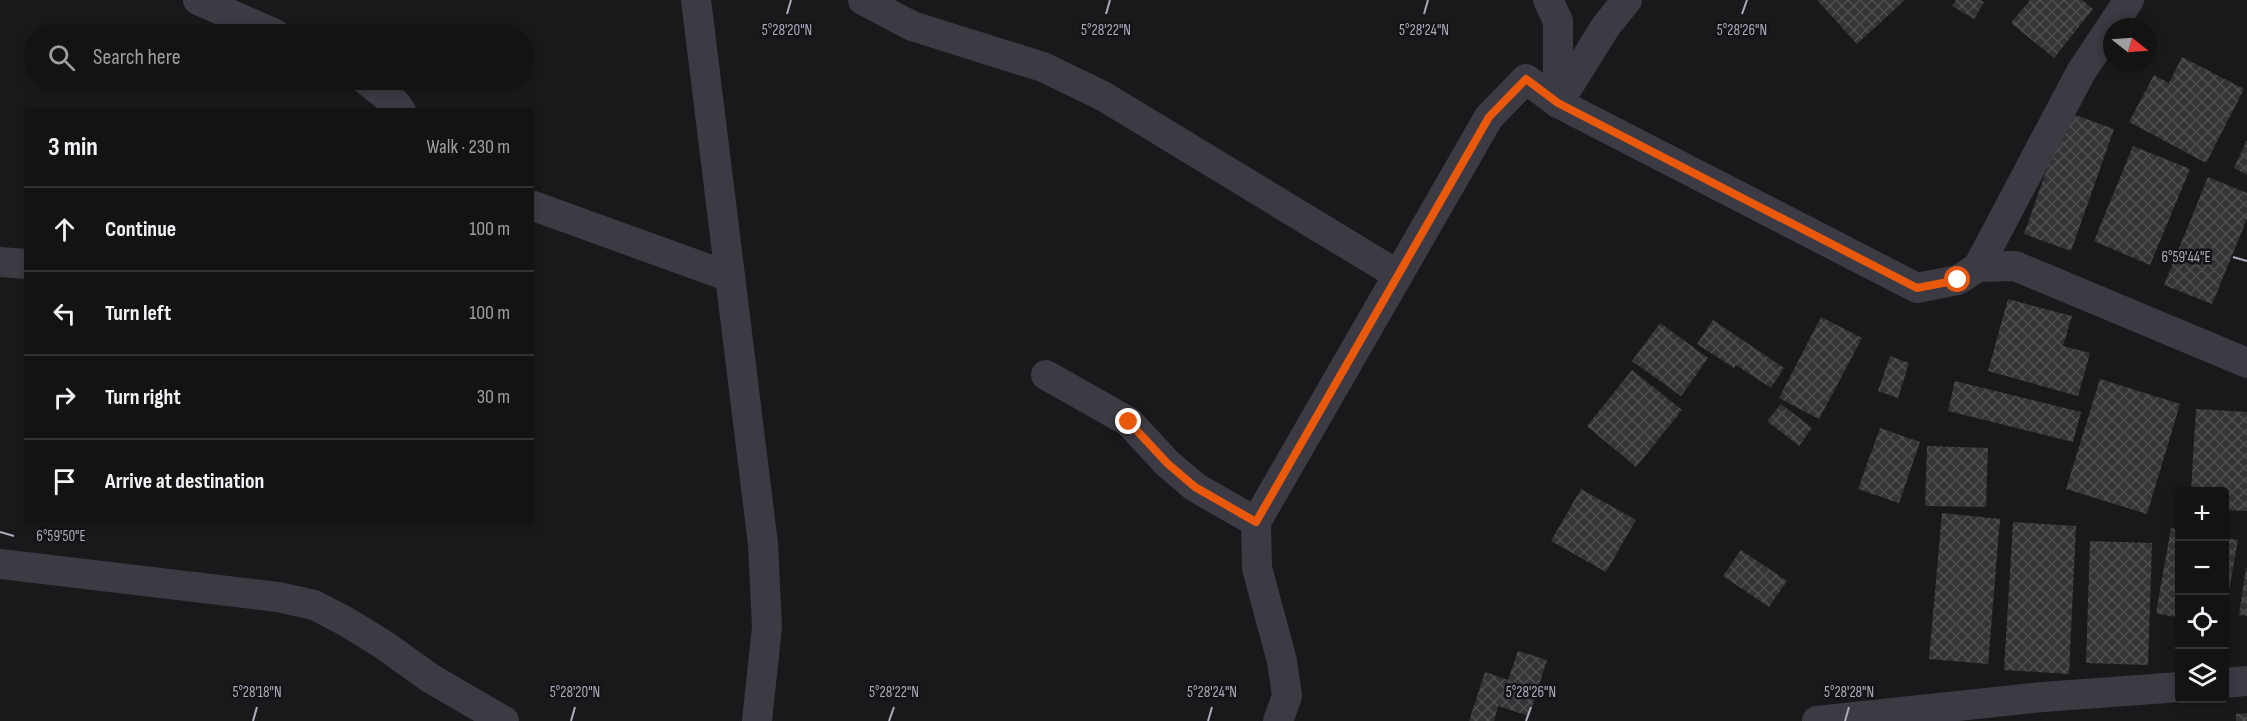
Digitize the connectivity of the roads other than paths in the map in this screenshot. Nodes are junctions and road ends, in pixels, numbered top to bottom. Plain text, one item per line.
1 (198, 0) edge
2 (696, 0) edge
3 (863, 0) edge
4 (1548, 0) edge
5 (1628, 0) edge
6 (2129, 0) edge
7 (252, 24) edge
8 (379, 90) edge
9 (1558, 103) junction
10 (399, 108) edge
11 (534, 207) edge
12 (0, 262) edge
13 (24, 264) edge
14 (1978, 267) junction
15 (1398, 275) junction
16 (730, 277) junction
17 (2247, 363) edge
18 (1046, 375) dead end
19 (1256, 522) junction
20 (0, 564) edge
21 (2247, 681) edge
22 (2229, 683) edge
23 (2175, 687) edge
24 (504, 721) edge
25 (758, 721) edge
26 (1278, 721) edge
27 (1817, 721) edge

1 - 7 street
2 - 16 street
3 - 15 street
4 - 9 street
5 - 9 street
6 - 14 street
8 - 10 street
9 - 14 street
9 - 15 street
11 - 16 street
12 - 13 street
14 - 17 street
15 - 19 street
16 - 25 street
18 - 19 street
19 - 26 street
20 - 24 street
21 - 22 street
23 - 27 street

